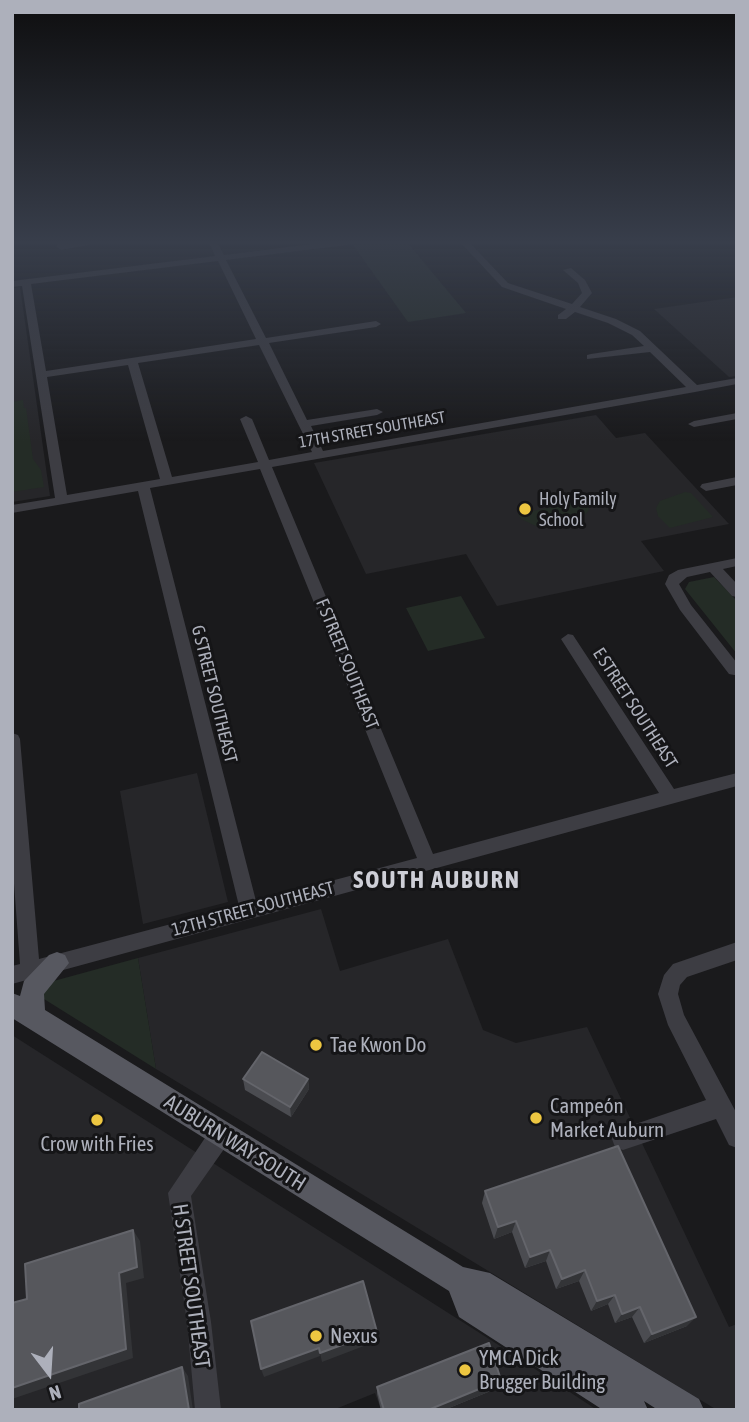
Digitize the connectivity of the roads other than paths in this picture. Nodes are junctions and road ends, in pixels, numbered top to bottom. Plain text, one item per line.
1 (30, 308) edge
2 (245, 308) edge
3 (573, 309) joint
4 (562, 317) dead end
5 (376, 324) dead end
6 (261, 342) junction
7 (653, 348) junction
8 (592, 357) dead end
9 (132, 362) junction
10 (41, 375) junction
11 (737, 381) edge
12 (695, 388) junction
13 (377, 412) dead end
14 (737, 416) edge
15 (246, 419) dead end
16 (304, 424) junction
17 (694, 424) dead end
18 (320, 455) junction
19 (265, 465) junction
20 (737, 481) edge
21 (167, 482) junction
22 (143, 487) junction
23 (706, 487) dead end
24 (62, 500) junction
25 (12, 509) edge
26 (737, 562) edge
27 (713, 567) junction
28 (690, 571) joint
29 (737, 593) edge
30 (568, 639) dead end
31 (734, 670) dead end
32 (12, 739) edge
33 (737, 779) edge
34 (670, 797) junction
35 (428, 862) junction
36 (249, 910) junction
37 (737, 950) edge
38 (57, 963) junction
39 (21, 972) edge
40 (23, 1011) edge
41 (721, 1106) junction
42 (221, 1134) junction
43 (737, 1137) edge
44 (623, 1139) dead end
45 (459, 1281) junction
46 (208, 1410) edge
47 (632, 1410) edge
48 (688, 1410) edge

1 - 10 street
2 - 6 street
3 - 4 street
3 - 7 street
5 - 6 street
6 - 9 street
6 - 16 street
7 - 8 street
7 - 12 street
9 - 10 street
9 - 21 street
10 - 24 street
11 - 12 street, 17TH STREET SOUTHEAST
12 - 18 street, 17TH STREET SOUTHEAST
13 - 16 street
14 - 17 street
15 - 19 street
16 - 18 street
18 - 19 street, 17TH STREET SOUTHEAST
19 - 21 street, 17TH STREET SOUTHEAST
19 - 35 street, F STREET SOUTHEAST
20 - 23 street
21 - 22 street, 17TH STREET SOUTHEAST
22 - 24 street, 17TH STREET SOUTHEAST
22 - 36 street, G STREET SOUTHEAST
24 - 25 street, 17TH STREET SOUTHEAST
26 - 27 street
27 - 28 street
27 - 29 street
28 - 31 street
30 - 34 street, E STREET SOUTHEAST
32 - 39 street
33 - 34 street, 12TH STREET SOUTHEAST
34 - 35 street, 12TH STREET SOUTHEAST
35 - 36 street, 12TH STREET SOUTHEAST
36 - 38 street, 12TH STREET SOUTHEAST
37 - 41 street
38 - 39 street, 12TH STREET SOUTHEAST
38 - 40 main road
40 - 42 main road, AUBURN WAY SOUTH
41 - 43 street
41 - 44 street
42 - 45 main road, AUBURN WAY SOUTH
42 - 46 street, H STREET SOUTHEAST
45 - 47 main road, AUBURN WAY SOUTH
45 - 48 main road, AUBURN WAY SOUTH

